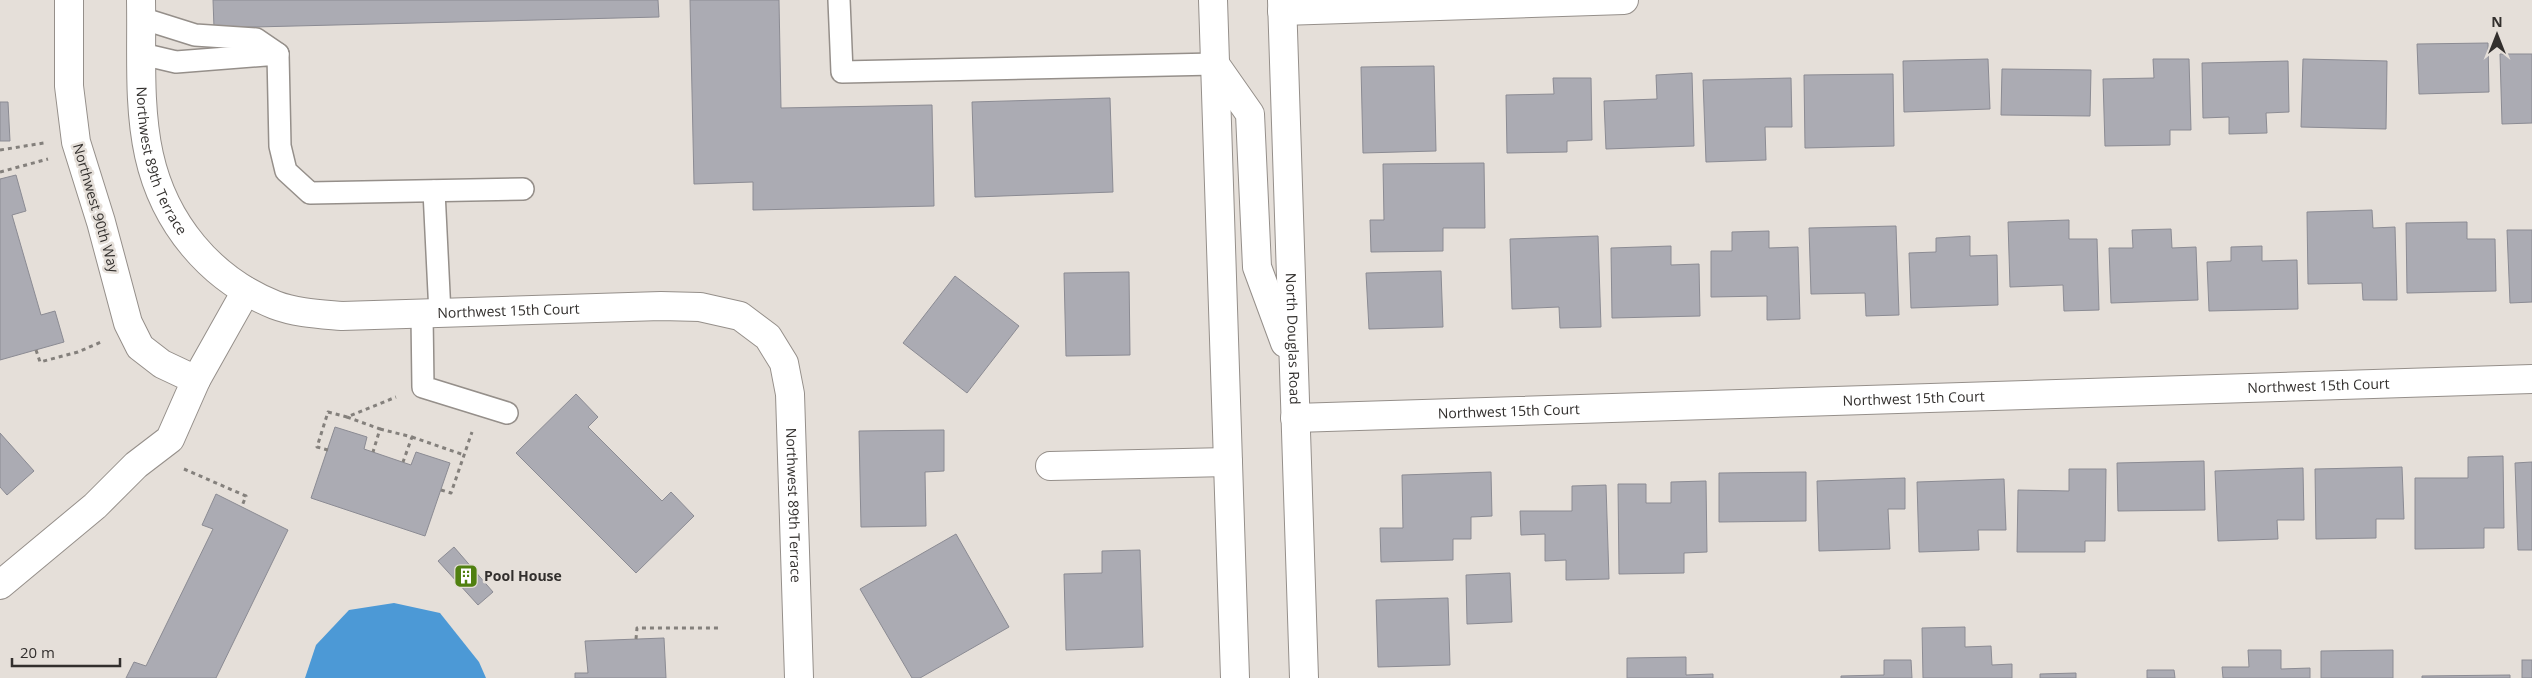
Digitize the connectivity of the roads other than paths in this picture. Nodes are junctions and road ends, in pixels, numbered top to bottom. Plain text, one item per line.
1 (69, 0) edge
2 (839, 0) edge
3 (1213, 0) edge
4 (1624, 0) edge
5 (1282, 6) edge
6 (141, 9) edge
7 (142, 54) junction
8 (278, 54) junction
9 (1216, 64) junction
10 (523, 189) dead end
11 (434, 191) junction
12 (246, 291) junction
13 (431, 314) junction
14 (768, 337) joint
15 (1293, 366) junction
16 (2532, 379) edge
17 (196, 380) junction
18 (507, 413) dead end
19 (1295, 418) junction
20 (1228, 462) junction
21 (1050, 466) dead end
22 (0, 585) edge
23 (799, 678) edge
24 (1235, 678) edge
25 (1304, 678) edge

1 - 17 street, Northwest 90th Way
2 - 9 lane
3 - 9 street
4 - 5 street
5 - 15 street, North Douglas Road
6 - 7 street, Northwest 89th Terrace
6 - 8 lane
7 - 8 lane
7 - 12 street, Northwest 89th Terrace
8 - 11 lane
9 - 15 street
9 - 20 street
10 - 11 lane
11 - 13 lane
12 - 13 street, Northwest 15th Court
12 - 17 street
13 - 14 street, Northwest 15th Court
13 - 18 lane
14 - 23 street, Northwest 89th Terrace
15 - 19 street, North Douglas Road
16 - 19 street, Northwest 15th Court
17 - 22 street
19 - 25 street, North Douglas Road
20 - 21 street
20 - 24 street

